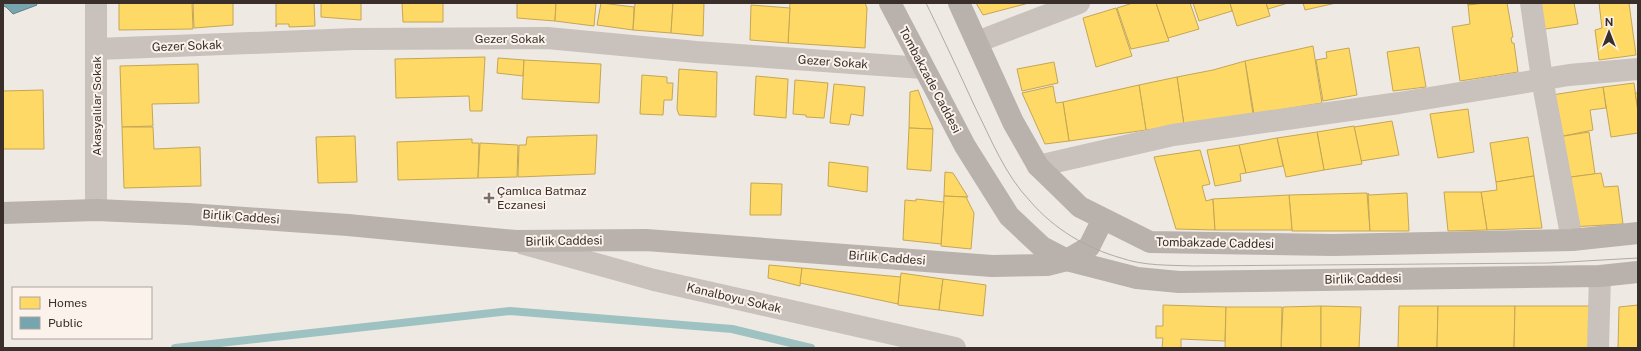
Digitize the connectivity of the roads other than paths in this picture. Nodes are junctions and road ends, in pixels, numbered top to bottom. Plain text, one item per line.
1 (96, 3) edge
2 (890, 3) edge
3 (959, 3) edge
4 (1079, 3) edge
5 (1531, 3) edge
6 (977, 42) junction
7 (97, 49) junction
8 (923, 68) junction
9 (1638, 69) edge
10 (1542, 79) junction
11 (1038, 166) junction
12 (96, 210) junction
13 (3, 213) edge
14 (1104, 219) junction
15 (1638, 233) edge
16 (1572, 240) junction
17 (516, 241) junction
18 (1066, 260) junction
19 (1090, 266) joint
20 (1638, 272) edge
21 (1600, 276) junction
22 (955, 348) edge
23 (1598, 348) edge

1 - 7 street, Akasyalılar Sokak
2 - 8 main road, Tombakzade Caddesi
3 - 6 main road, Tombakzade Caddesi
4 - 6 street
5 - 10 street
6 - 11 main road, Tombakzade Caddesi
7 - 8 street, Gezer Sokak
7 - 12 street, Akasyalılar Sokak
8 - 18 main road, Tombakzade Caddesi
9 - 10 street
10 - 11 street
10 - 16 street
11 - 14 main road, Tombakzade Caddesi
12 - 13 main road, Birlik Caddesi
12 - 17 main road, Birlik Caddesi
14 - 16 main road, Tombakzade Caddesi
14 - 18 main road, Birlik Caddesi
15 - 16 main road
17 - 18 main road, Birlik Caddesi
17 - 22 street, Kanalboyu Sokak
18 - 19 main road, Tombakzade Caddesi
19 - 21 main road, Birlik Caddesi
20 - 21 main road, Birlik Caddesi
21 - 23 street

